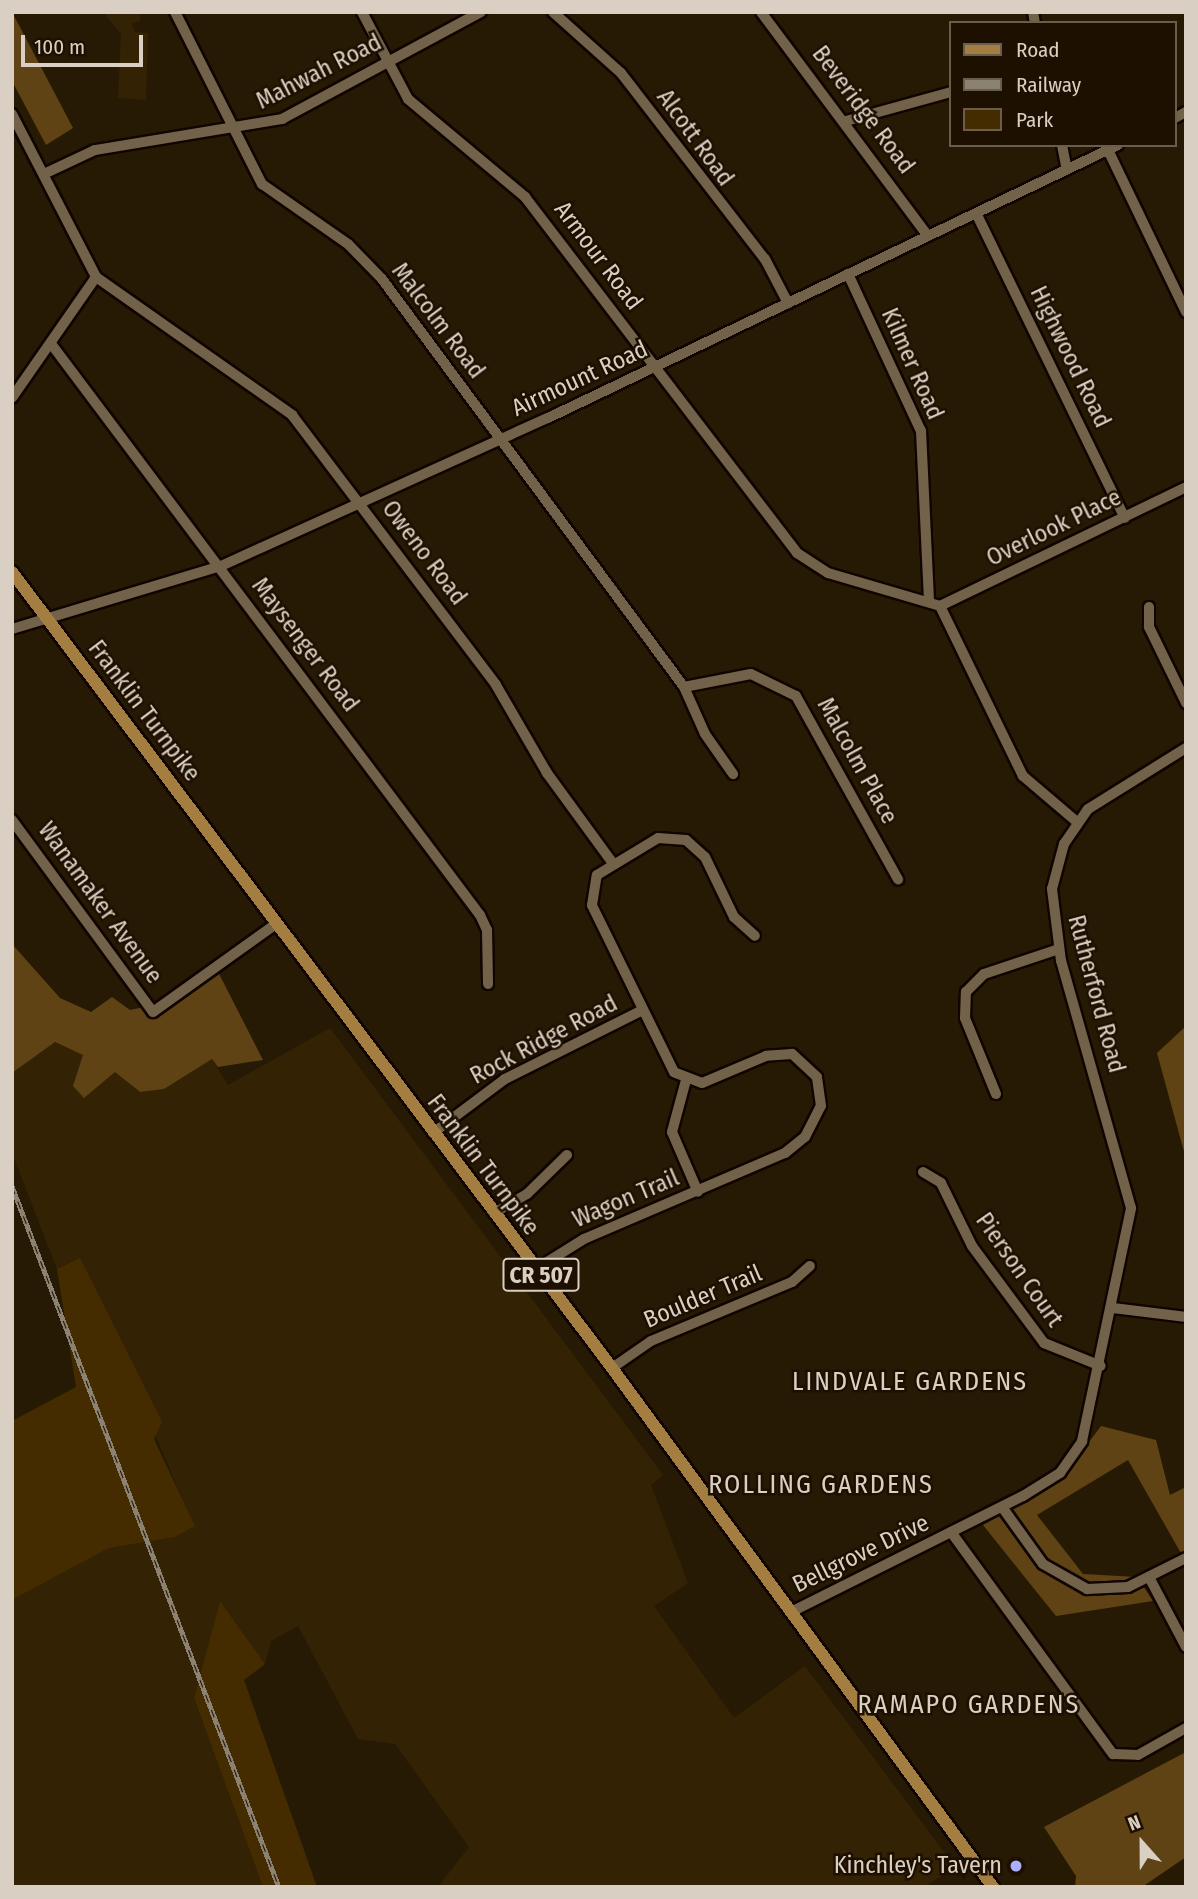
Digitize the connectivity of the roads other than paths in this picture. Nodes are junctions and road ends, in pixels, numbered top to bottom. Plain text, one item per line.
1 (175, 12) edge
2 (362, 12) edge
3 (481, 12) edge
4 (553, 12) edge
5 (761, 12) edge
6 (387, 62) junction
7 (950, 92) edge
8 (12, 114) edge
9 (846, 121) junction
10 (232, 132) junction
11 (1062, 147) edge
12 (1114, 147) edge
13 (1108, 150) junction
14 (1068, 170) junction
15 (46, 173) junction
16 (977, 215) junction
17 (928, 236) junction
18 (848, 274) junction
19 (96, 277) junction
20 (788, 303) junction
21 (1186, 312) edge
22 (52, 345) junction
23 (655, 367) junction
24 (12, 398) edge
25 (500, 440) junction
26 (1186, 487) edge
27 (360, 503) junction
28 (1125, 518) junction
29 (221, 566) junction
30 (12, 572) edge
31 (929, 599) junction
32 (940, 606) junction
33 (1149, 607) dead end
34 (45, 616) junction
35 (12, 629) edge
36 (684, 687) junction
37 (1186, 703) edge
38 (1186, 748) edge
39 (733, 774) dead end
40 (12, 820) edge
41 (1077, 822) junction
42 (612, 862) junction
43 (898, 879) dead end
44 (276, 924) junction
45 (755, 936) dead end
46 (1059, 949) junction
47 (488, 985) dead end
48 (643, 1010) junction
49 (686, 1080) junction
50 (996, 1094) dead end
51 (433, 1133) junction
52 (567, 1156) dead end
53 (923, 1172) dead end
54 (698, 1192) junction
55 (494, 1213) junction
56 (810, 1266) dead end
57 (536, 1269) junction
58 (1113, 1308) junction
59 (1186, 1317) edge
60 (1101, 1366) junction
61 (612, 1368) junction
62 (1002, 1507) junction
63 (951, 1532) junction
64 (1186, 1558) edge
65 (1149, 1577) junction
66 (793, 1611) junction
67 (1186, 1647) edge
68 (1186, 1728) edge
69 (993, 1887) edge

1 - 10 street, Malcolm Road
2 - 6 street, Armour Road
3 - 6 street, Mahwah Road
4 - 20 street, Alcott Road
5 - 9 street, Beveridge Road
6 - 10 street, Mahwah Road
6 - 23 street, Armour Road
7 - 9 street
8 - 15 street, Oweno Road
9 - 17 street, Beveridge Road
10 - 15 street, Mahwah Road
10 - 25 street, Malcolm Road
11 - 14 street
12 - 13 street, Airmount Road
13 - 14 street, Airmount Road
13 - 21 street
14 - 16 street, Airmount Road
15 - 19 street, Oweno Road
16 - 17 street, Airmount Road
16 - 28 street, Highwood Road
17 - 18 street, Airmount Road
18 - 20 street, Airmount Road
18 - 31 street, Kilmer Road
19 - 22 street
19 - 27 street, Oweno Road
20 - 23 street, Airmount Road
22 - 24 street
22 - 29 street, Maysenger Road
23 - 25 street, Airmount Road
23 - 31 street, Armour Road
25 - 27 street, Airmount Road
25 - 36 street, Malcolm Road
26 - 28 street, Overlook Place
27 - 29 street, Airmount Road
27 - 42 street, Oweno Road
28 - 32 street, Overlook Place
29 - 34 street, Airmount Road
29 - 47 street, Maysenger Road
30 - 34 main road, Franklin Turnpike / CR 507
31 - 32 street, Armour Road
32 - 41 street
33 - 37 street
34 - 35 street, Airmount Road
34 - 44 main road, Franklin Turnpike / CR 507
36 - 39 street, Malcolm Road
36 - 43 street, Malcolm Place
38 - 41 street, Rutherford Road
40 - 44 street, Wanamaker Avenue
41 - 46 street, Rutherford Road
42 - 45 street
42 - 48 street
44 - 51 main road, Franklin Turnpike / CR 507
46 - 50 street
46 - 58 street, Rutherford Road
48 - 49 street
48 - 51 street, Rock Ridge Road
49 - 54 street, Wagon Trail
49 - 54 street, Wagon Trail
51 - 55 main road, Franklin Turnpike / CR 507
52 - 55 street
53 - 60 street, Pierson Court
54 - 57 street, Wagon Trail
55 - 57 main road, Franklin Turnpike / CR 507
56 - 61 street, Boulder Trail
57 - 61 main road, Franklin Turnpike / CR 507
58 - 59 street
58 - 60 street, Bellgrove Drive
60 - 62 street, Bellgrove Drive
61 - 66 main road, Franklin Turnpike / CR 507
62 - 63 street, Bellgrove Drive
62 - 65 street
63 - 66 street, Bellgrove Drive
63 - 68 street
64 - 65 street
65 - 67 street
66 - 69 main road, Franklin Turnpike / CR 507

